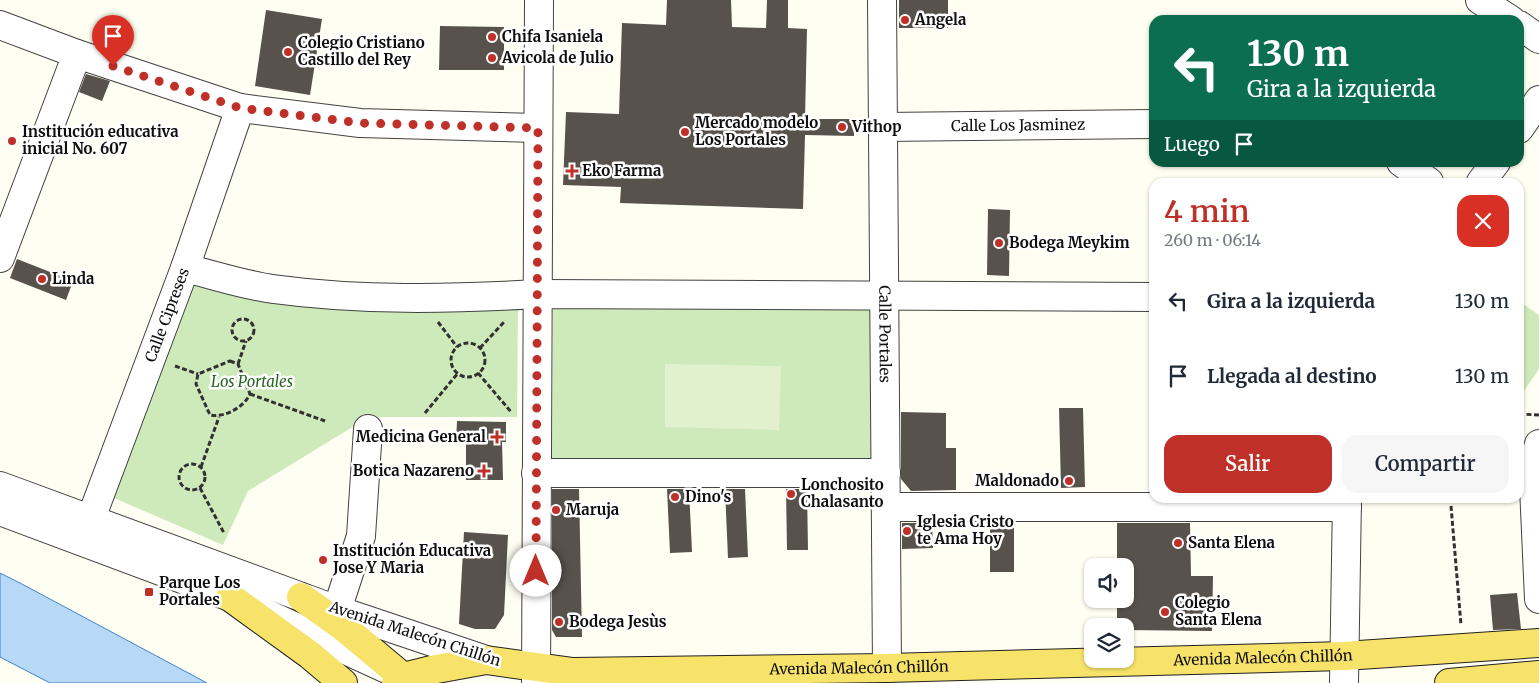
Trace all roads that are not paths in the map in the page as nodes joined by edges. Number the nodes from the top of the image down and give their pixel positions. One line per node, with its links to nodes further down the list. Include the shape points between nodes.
1 (539, 0): 14 (street)
2 (882, 0): 13 (street, Calle Portales)
3 (1480, 0): 4 (street)
4 (1503, 15)
5 (0, 25): 8 (street)
6 (1524, 28): 7 (street)
7 (1539, 39)
8 (77, 54): 10 (street); 19 (street)
9 (1539, 100): 11 (street)
10 (240, 108): 14 (street, via 360,123); 20 (street, Calle Cipreses)
11 (1524, 122)
12 (1149, 124): 13 (street, Calle Los Jasminez)
13 (884, 127): 22 (street, Calle Portales)
14 (538, 128): 21 (street)
15 (1407, 167): 17 (street)
16 (1492, 167): 18 (street)
17 (1423, 178)
18 (1485, 178)
19 (0, 258)
20 (185, 268): 21 (street, via 272,289 364,296 456,299); 34 (street, Calle Cipreses)
21 (539, 294): 22 (street); 26 (street)
22 (886, 297): 23 (street); 27 (street, Calle Portales)
23 (1149, 297)
24 (368, 428): 38 (street, via 361,536)
25 (1539, 444): 29 (street, via 1533,464)
26 (536, 473): 27 (street); 44 (street)
27 (886, 473): 32 (street, Calle Portales)
28 (0, 486): 34 (street, Avenida Malecón Chillón)
29 (1536, 499): 37 (street)
30 (1255, 503): 32 (street)
31 (1347, 503): 40 (street)
32 (886, 507): 42 (street, Calle Portales)
33 (0, 511): 35 (street)
34 (90, 521): 36 (street, Avenida Malecón Chillón)
35 (230, 597): 45 (street); 46 (main road)
36 (301, 597): 38 (street, Avenida Malecón Chillón); 45 (main road, via 342,626)
37 (1539, 599)
38 (337, 610): 41 (street, Avenida Malecón Chillón)
39 (1539, 642): 40 (main road, Avenida Malecón Chillón)
40 (1344, 656): 42 (main road, Avenida Malecón Chillón); 47 (street)
41 (486, 660): 44 (main road, Avenida Malecón Chillón); 45 (main road, via 458,664)
42 (887, 668): 44 (main road, Avenida Malecón Chillón, via 572,672)
43 (1539, 675): 48 (main road)
44 (536, 676)
45 (408, 681)
46 (343, 683)
47 (1344, 683)
48 (1449, 683)

